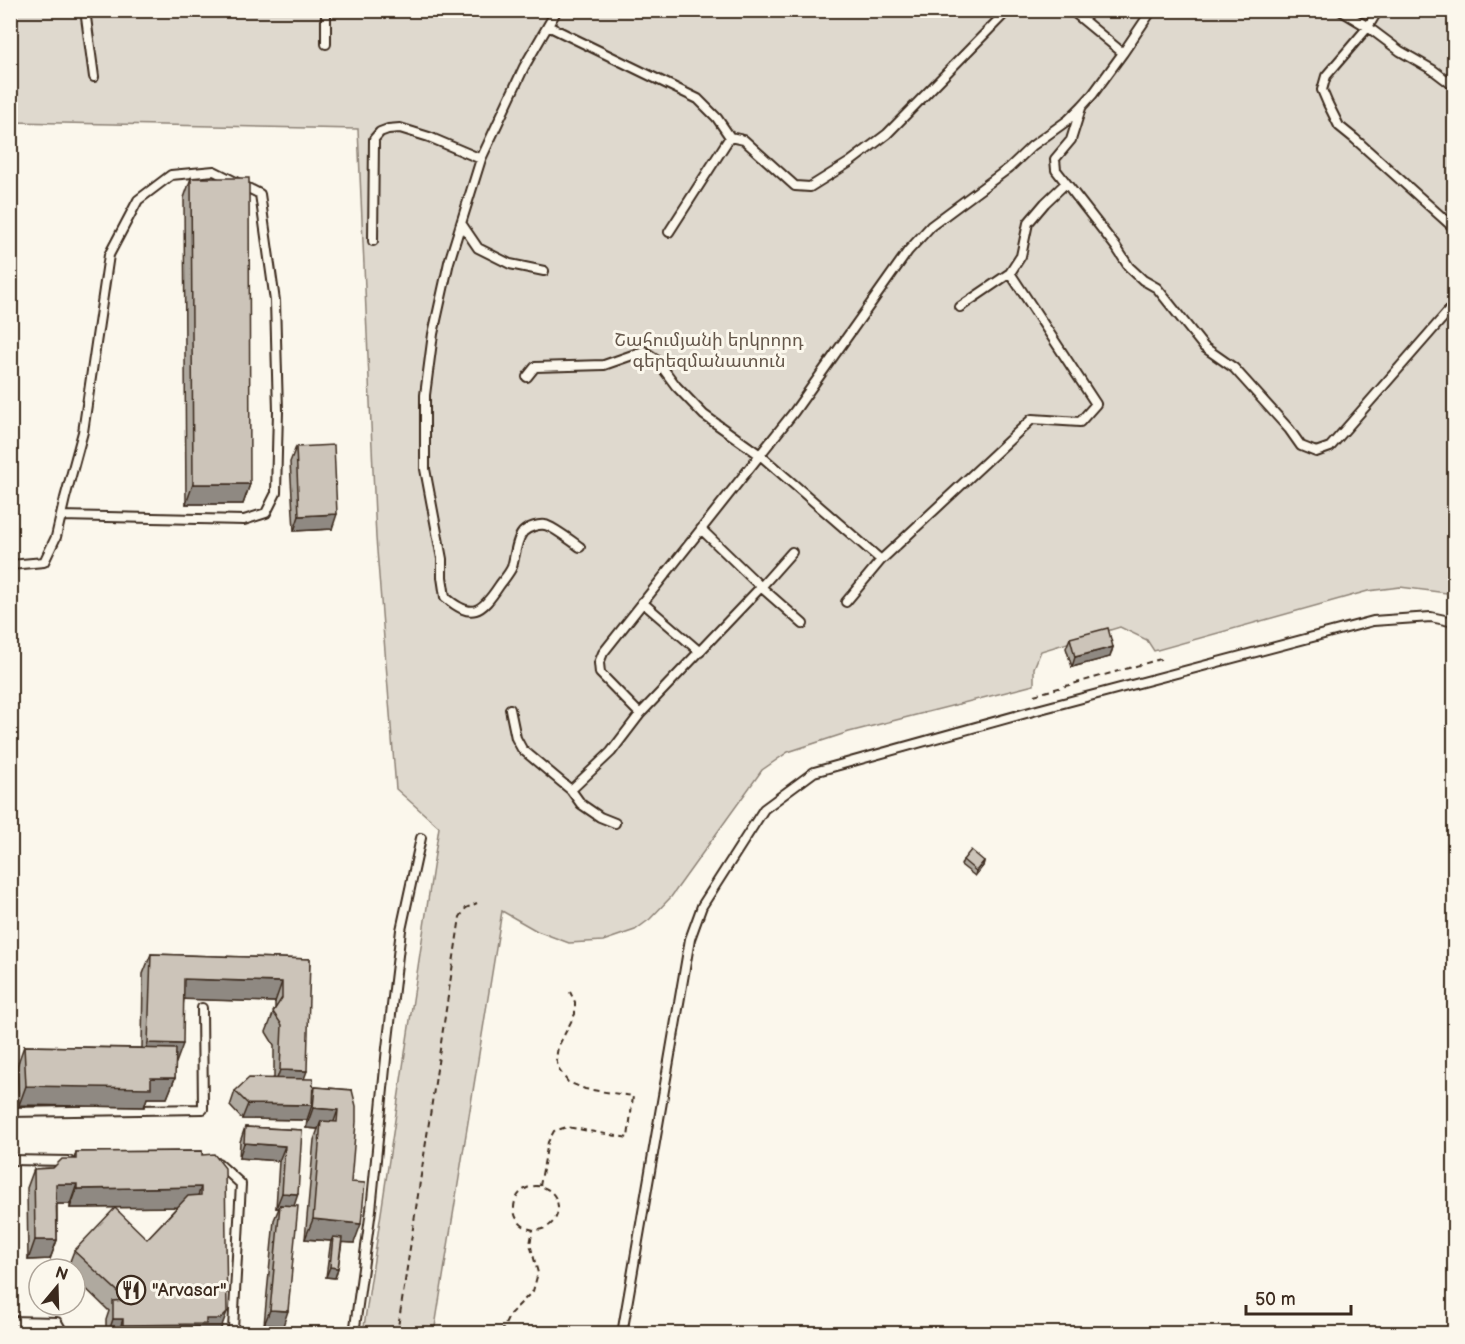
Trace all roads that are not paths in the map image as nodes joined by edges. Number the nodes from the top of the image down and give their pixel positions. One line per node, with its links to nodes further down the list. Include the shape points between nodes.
1 (86, 10): 13 (lane)
2 (326, 10): 11 (lane)
3 (557, 10): 9 (lane)
4 (1008, 10): 16 (lane, via 887,134 810,187 795,186 744,140)
5 (1071, 10): 12 (lane)
6 (1152, 10): 12 (lane)
7 (1340, 10): 10 (lane)
8 (1378, 10): 10 (lane)
9 (548, 26): 16 (lane, via 698,99); 17 (lane)
10 (1368, 27): 14 (lane); 20 (lane, via 1326,76 1322,90 1328,104 1339,126)
11 (326, 44)
12 (1123, 53): 15 (lane)
13 (94, 77)
14 (1455, 86)
15 (1082, 106): 18 (lane, via 1071,140 1055,159 1056,170); 28 (lane, via 1009,168 931,226 908,251)
16 (730, 137): 21 (lane)
17 (481, 159): 19 (lane); 22 (lane, via 400,128 380,132 374,139)
18 (1066, 183): 24 (lane, via 1029,223 1021,256); 25 (lane, via 1129,267 1157,288 1204,346 1234,368 1301,446 1316,452 1330,447)
19 (461, 223): 23 (lane, via 478,248 510,264); 31 (lane, via 433,334 425,395 426,469 445,597 466,611 487,604 511,568 524,532 535,526 547,525)
20 (1455, 228)
21 (669, 232)
22 (373, 241)
23 (544, 271)
24 (1010, 273): 26 (lane); 33 (lane, via 1096,404 1080,422 1032,419)
25 (1455, 305)
26 (960, 307)
27 (527, 377): 28 (lane, via 535,367 604,365 644,351 656,359 704,415)
28 (760, 455): 30 (lane); 33 (lane)
29 (61, 516): 29 (lane, via 83,432 109,255 138,200 171,175 214,171 260,194 275,301 278,411 276,494 266,513 244,520); 34 (lane, via 44,562)
30 (700, 529): 35 (lane); 36 (lane)
31 (580, 547)
32 (792, 552): 35 (lane)
33 (881, 560): 37 (lane)
34 (10, 565)
35 (760, 587): 39 (lane); 40 (lane)
36 (642, 602): 40 (lane); 42 (lane, via 599,663 600,673)
37 (846, 602)
38 (1455, 622): 55 (lane, via 1431,617 1374,621 1037,710 814,772 764,810 702,906 690,939)
39 (803, 624)
40 (700, 652): 42 (lane)
41 (510, 709): 43 (lane, via 522,749)
42 (640, 714): 43 (lane, via 611,752)
43 (571, 790): 44 (lane, via 581,804)
44 (615, 823)
45 (421, 838): 54 (lane, via 400,930)
46 (202, 1008): 47 (lane, via 203,1109)
47 (10, 1113)
48 (10, 1160): 49 (lane)
49 (73, 1161)
50 (205, 1161): 53 (lane, via 217,1162 241,1184)
51 (10, 1321): 52 (lane, via 57,1322)
52 (64, 1334)
53 (230, 1334)
54 (354, 1334)
55 (622, 1334)

